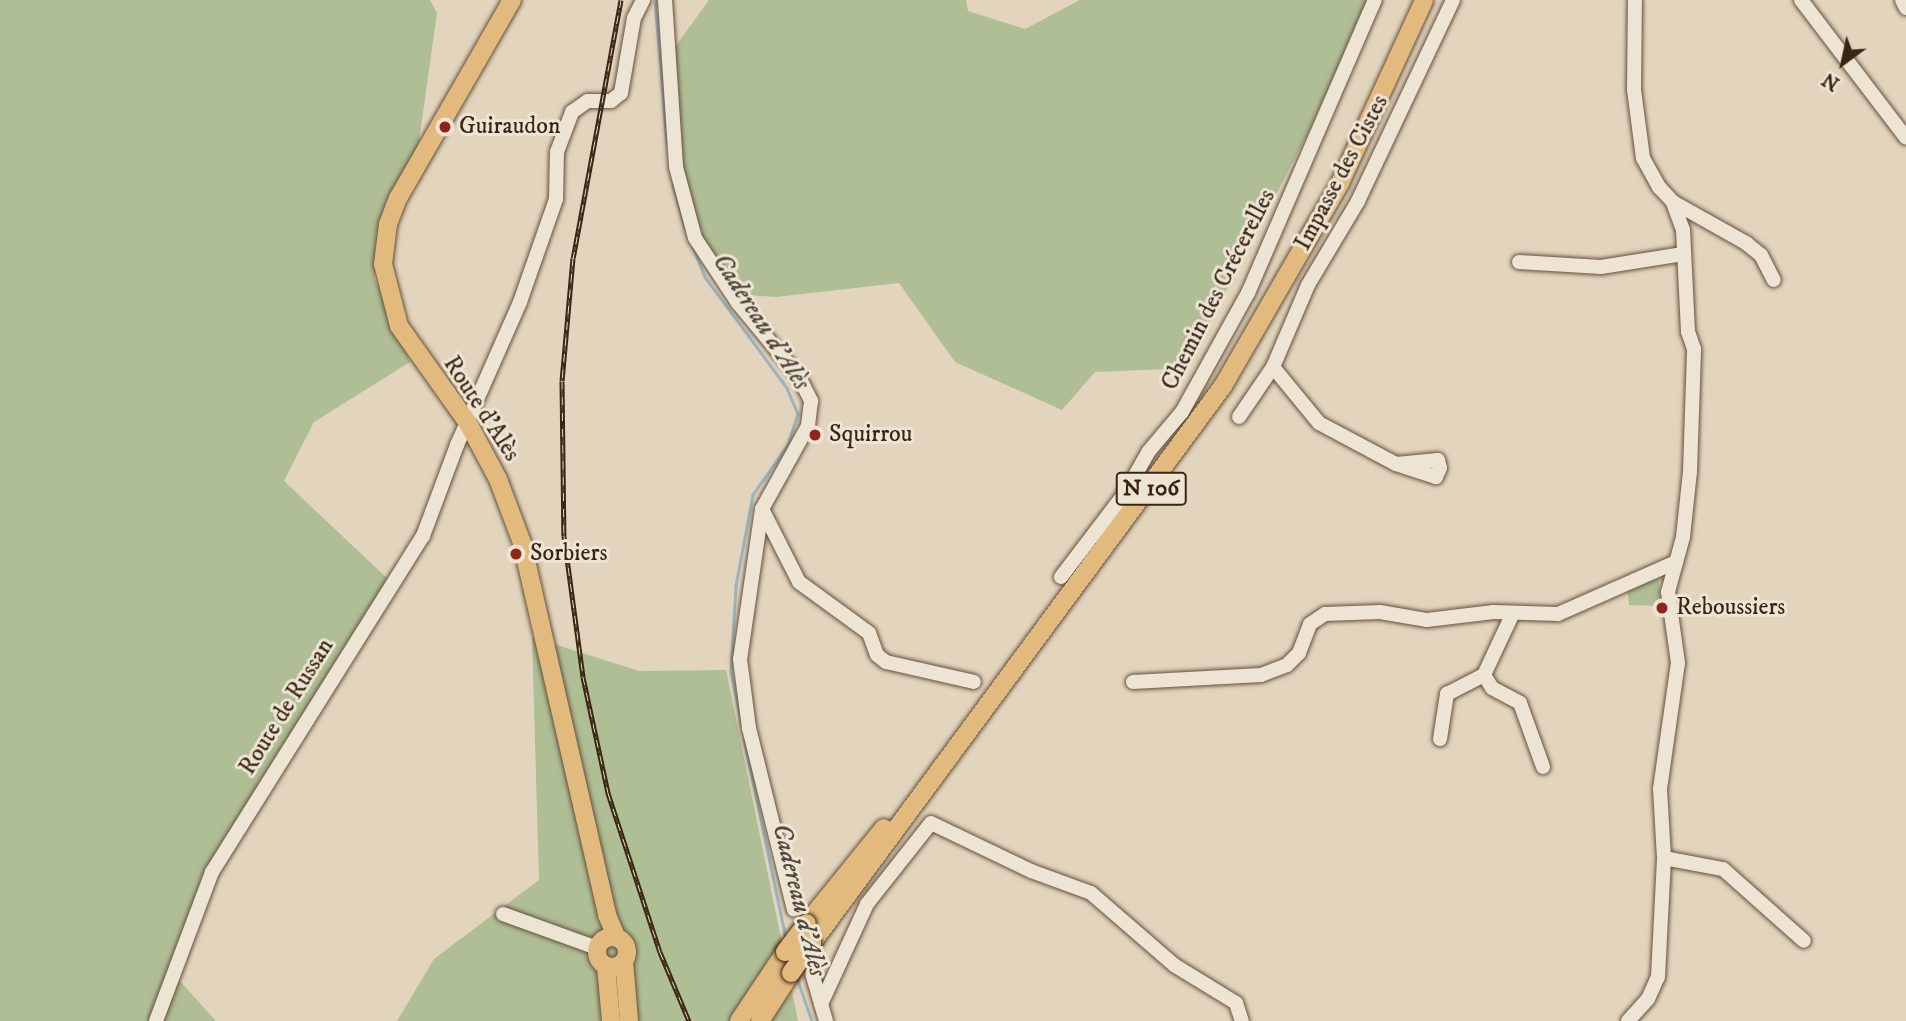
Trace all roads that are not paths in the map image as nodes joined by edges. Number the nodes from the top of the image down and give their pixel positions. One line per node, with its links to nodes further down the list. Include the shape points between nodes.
1 (512, 0): 20 (main road, Route d'Alès, via 398,198 384,251 387,288 399,326)
2 (643, 0): 20 (street, Route de Russan, via 634,18 621,93 611,101 588,101 572,113 557,152 556,199 520,302)
3 (665, 0): 22 (street, via 676,167 695,238 738,303 799,377 811,401 805,435)
4 (1375, 0): 24 (street, Chemin des Crécerelles, via 1248,293 1182,412 1149,451 1125,493)
5 (1411, 0): 13 (main road, N 106)
6 (1424, 0): 13 (main road, N 106, via 1391,78)
7 (1453, 0): 18 (street, Impasse des Cistes, via 1358,201 1308,285)
8 (1635, 0): 14 (street, via 1634,90 1643,158 1659,187)
9 (1801, 0): 12 (street)
10 (1902, 0): 11 (street)
11 (1906, 8)
12 (1906, 138)
13 (1327, 202): 30 (main road, N 106, via 1216,397)
14 (1674, 202): 15 (street); 17 (street, via 1746,243 1761,255)
15 (1683, 254): 16 (street, via 1601,267); 23 (street, via 1688,332 1694,349 1690,472)
16 (1519, 262)
17 (1774, 280)
18 (1273, 368): 19 (street, Impasse des Cistes); 21 (street, via 1319,423)
19 (1240, 417)
20 (468, 423): 36 (main road, Route d'Alès, via 498,479 522,543 607,915); 40 (street, Route de Russan, via 423,536 212,872)
21 (1396, 464)
22 (762, 509): 27 (street, via 799,582 869,634 877,655 886,662); 34 (street, via 740,659 749,728)
23 (1676, 562): 25 (street, via 1558,614); 32 (street, via 1668,593 1678,663 1660,789)
24 (1061, 577)
25 (1513, 613): 26 (street); 28 (street, via 1427,620 1380,612 1325,614 1310,624 1299,653 1287,665 1261,676)
26 (1484, 675): 29 (street, via 1447,694); 31 (street, via 1492,688 1520,704)
27 (975, 682)
28 (1133, 682)
29 (1440, 739)
30 (947, 757): 34 (main road, N 106); 44 (main road, N 106, bridge)
31 (1543, 767)
32 (1664, 858): 35 (street, via 1723,869); 47 (street, via 1658,977 1648,999)
33 (503, 914): 36 (street)
34 (800, 916): 43 (main road, N 106, bridge, via 785,952)
35 (1804, 941)
36 (606, 942): 37 (main road, via 599,961); 37 (main road, via 626,948)
37 (615, 964): 41 (main road); 42 (main road)
38 (812, 974): 39 (street)
39 (821, 1004): 45 (street); 46 (street, via 867,904 931,823 1031,871 1091,893 1174,965 1236,1003)
40 (156, 1021)
41 (611, 1021)
42 (629, 1021)
43 (739, 1021)
44 (760, 1021)
45 (826, 1021)
46 (1242, 1021)
47 (1628, 1021)

